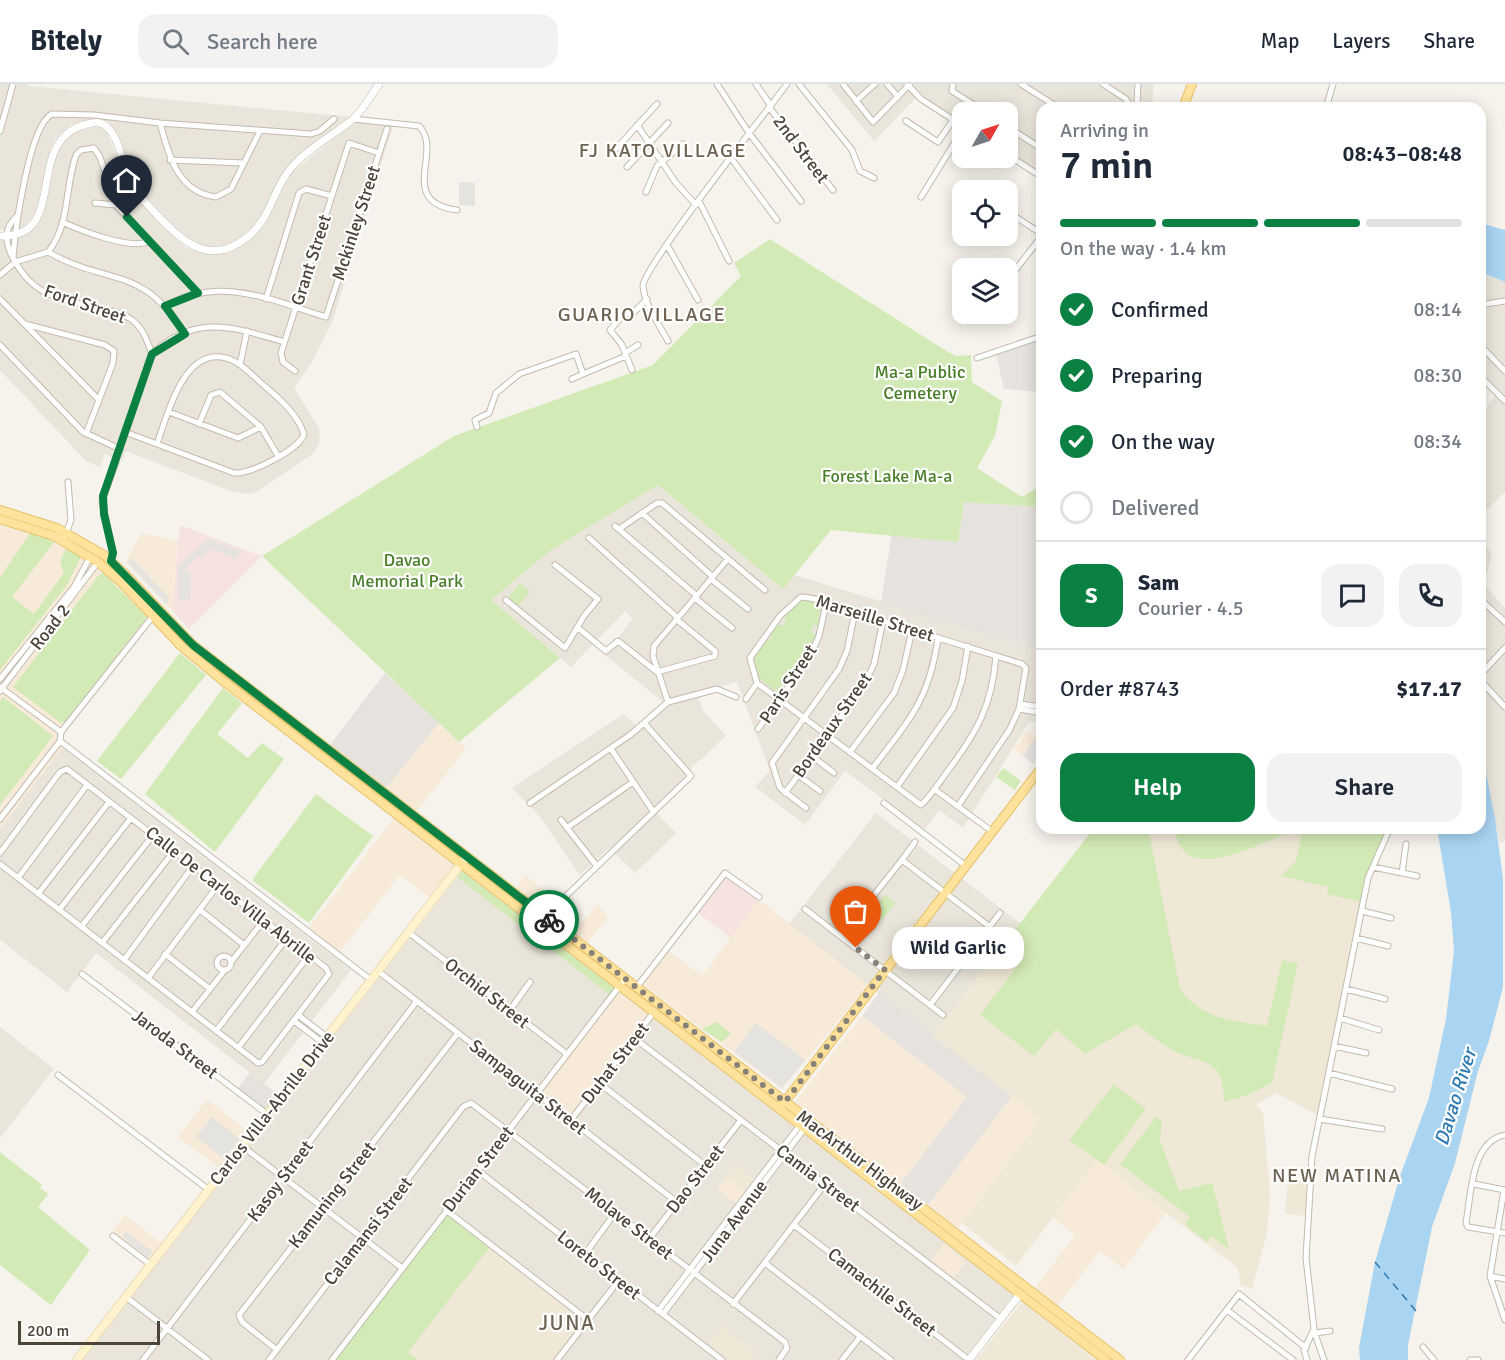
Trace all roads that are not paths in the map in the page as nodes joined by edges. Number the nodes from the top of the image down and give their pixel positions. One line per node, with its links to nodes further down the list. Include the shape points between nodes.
1 (13, 84): 35 (street)
2 (379, 84): 28 (street)
3 (717, 84): 37 (street)
4 (756, 84): 26 (street, 2nd Street)
5 (787, 84): 26 (street)
6 (799, 84): 52 (street, via 852,150 860,171)
7 (843, 84): 18 (street)
8 (875, 84): 18 (street)
9 (887, 84): 17 (street)
10 (1021, 84): 20 (street)
11 (1138, 84): 22 (street)
12 (1192, 84): 23 (main road)
13 (1333, 84): 24 (street)
14 (908, 85): 17 (street); 29 (street)
15 (1105, 85): 21 (street)
16 (952, 87): 19 (street)
17 (898, 97): 18 (street, via 873,122)
18 (856, 101)
19 (972, 102)
20 (1050, 102)
21 (1128, 102)
22 (1137, 102)
23 (1185, 102)
24 (1328, 102)
25 (657, 104): 33 (street)
26 (770, 106): 37 (street); 53 (street, 2nd Street)
27 (334, 119): 36 (street, via 315,133)
28 (353, 119): 61 (street, via 419,126 425,138 426,192 436,203); 68 (street, via 289,169 261,224 251,234 227,249 209,251 182,240 138,194 109,128 101,123 83,125 58,141 39,215 28,229)
29 (952, 120): 30 (street, via 938,142)
30 (906, 121)
31 (160, 123): 36 (street); 46 (street); 62 (street, via 94,115 49,116 41,125)
32 (668, 123): 39 (street)
33 (637, 125): 39 (street); 43 (street)
34 (387, 129): 44 (street, Mckinley Street)
35 (0, 131)
36 (260, 131): 49 (street)
37 (749, 133): 45 (street); 57 (street)
38 (1018, 133): 41 (street)
39 (649, 143): 48 (street); 50 (street)
40 (683, 144): 48 (street)
41 (1036, 145)
42 (952, 146): 56 (street)
43 (614, 151)
44 (379, 153): 55 (street, Grant Street, via 349,143); 85 (street, Mckinley Street, via 326,317)
45 (731, 158): 59 (street); 64 (street)
46 (170, 160): 49 (street); 49 (street, via 182,179 202,193 216,197 231,189)
47 (1018, 161): 51 (street)
48 (662, 162): 54 (street); 59 (street)
49 (244, 163)
50 (627, 167)
51 (1036, 173)
52 (874, 178)
53 (833, 190)
54 (646, 192)
55 (332, 196): 79 (street, via 306,189 299,193); 85 (street, Grant Street)
56 (921, 197)
57 (801, 201)
58 (96, 203): 60 (street)
59 (697, 203): 71 (street); 74 (street)
60 (116, 205): 65 (street, via 98,152 92,148 81,150 74,159); 69 (street)
61 (457, 210)
62 (16, 217): 67 (street); 68 (street)
63 (1018, 219): 66 (street)
64 (777, 220)
65 (62, 222): 69 (street, via 127,242 142,245); 72 (street)
66 (1036, 231)
67 (3, 236): 68 (street); 73 (street, Ford Street)
68 (15, 236): 73 (street)
69 (148, 241): 77 (street)
70 (1036, 243): 75 (street)
71 (667, 245): 80 (street, via 644,279); 81 (street)
72 (48, 252): 73 (street); 84 (street, via 81,268 131,281)
73 (14, 260): 76 (street); 95 (street, Ford Street, via 28,281 44,294 133,321 145,334)
74 (729, 261)
75 (1018, 266)
76 (0, 275)
77 (198, 293): 79 (street, via 226,290); 84 (street)
78 (0, 299): 86 (street)
79 (267, 299): 85 (street)
80 (647, 299): 90 (street); 96 (street, via 633,313 624,314 610,330)
81 (698, 300)
82 (1505, 301): 83 (street)
83 (1486, 304)
84 (165, 306): 88 (street)
85 (296, 308): 91 (street, Grant Street)
86 (24, 324): 105 (street); 105 (street, via 112,349 114,358)
87 (247, 331): 88 (street, via 219,325); 91 (street); 98 (street)
88 (185, 334): 95 (street)
89 (1036, 338): 97 (street)
90 (668, 341)
91 (284, 342): 100 (street, via 282,359)
92 (0, 345): 112 (street)
93 (638, 345): 96 (street)
94 (1486, 350): 101 (street)
95 (152, 354): 111 (street)
96 (625, 355): 99 (street); 102 (street)
97 (977, 358)
98 (240, 365): 107 (street, via 220,357 207,359 180,382); 115 (street, via 287,405 303,431 302,439)
99 (632, 370)
100 (295, 371)
101 (1505, 371)
102 (583, 374): 103 (street); 110 (street, via 576,354 522,371 496,393 489,413 476,420)
103 (572, 379)
104 (1486, 382): 106 (street)
105 (99, 400): 112 (street)
106 (1505, 401)
107 (169, 412): 108 (street); 113 (street)
108 (199, 423): 109 (street, via 238,438); 109 (street, via 209,398 217,392)
109 (261, 427): 115 (street)
110 (477, 427)
111 (125, 432): 113 (street); 114 (street)
112 (86, 434): 114 (street)
113 (157, 444): 115 (street, via 240,474 252,472)
114 (120, 447): 122 (street, via 102,501)
115 (278, 456)
116 (68, 482): 120 (street, via 71,514)
117 (0, 510): 120 (main road, MacArthur Highway)
118 (642, 513): 124 (street, via 660,503); 127 (street); 129 (street, via 617,527)
119 (0, 519): 120 (main road, MacArthur Highway)
120 (65, 536): 123 (main road, MacArthur Highway); 123 (main road, MacArthur Highway)
121 (589, 538): 136 (street)
122 (108, 541): 123 (street); 125 (street, via 113,553)
123 (97, 558): 125 (main road, MacArthur Highway); 135 (main road, MacArthur Highway); 140 (street, Road 2)
124 (727, 560): 127 (street); 128 (street)
125 (111, 561): 161 (main road, MacArthur Highway, via 193,645)
126 (555, 565): 139 (street, via 598,599)
127 (712, 578): 129 (street); 133 (street)
128 (765, 590)
129 (696, 597): 136 (street); 141 (street)
130 (506, 600): 139 (street, via 563,649)
131 (826, 604): 134 (street, Marseille Street); 150 (street, Marseille Street, via 801,597 780,616 750,658); 155 (street, Paris Street, via 813,652)
132 (1486, 605): 138 (street)
133 (748, 609)
134 (855, 612): 137 (street, Marseille Street); 162 (street, via 839,669)
135 (153, 616): 161 (main road, MacArthur Highway, via 186,651); 165 (street)
136 (677, 619): 148 (street, via 654,646); 148 (street, via 716,654)
137 (883, 621): 142 (street, Marseille Street); 166 (street, Bordeaux Street, via 870,673)
138 (1505, 622)
139 (577, 627): 148 (street, via 606,651 618,641)
140 (46, 628): 149 (street, Road 2); 152 (street, Road 2)
141 (732, 628)
142 (912, 630): 143 (street, Marseille Street); 169 (street, via 894,693)
143 (938, 638): 144 (street, Marseille Street); 171 (street, via 934,668 924,695)
144 (968, 646): 146 (street, Marseille Street); 177 (street, via 953,708)
145 (1505, 648): 147 (street)
146 (996, 656): 157 (street, Marseille Street, via 1025,666); 178 (street, via 995,678 984,717)
147 (1486, 671)
148 (658, 672): 156 (street)
149 (0, 679)
150 (757, 683): 154 (street); 155 (street)
151 (1486, 685): 159 (street)
152 (1, 689): 165 (street)
153 (736, 697): 156 (street, via 717,689)
154 (746, 699)
155 (780, 700): 162 (street); 164 (street, Paris Street)
156 (668, 702): 163 (street)
157 (1019, 706): 158 (street); 160 (street); 184 (street, Marseille Street, via 1004,740)
158 (1036, 707)
159 (1505, 707)
160 (1036, 711)
161 (272, 712): 198 (main road, MacArthur Highway)
162 (805, 718): 166 (street); 180 (street, via 771,765)
163 (644, 723): 168 (street); 186 (street, via 691,776)
164 (758, 729)
165 (61, 732): 167 (street)
166 (827, 735): 169 (street); 170 (street, Bordeaux Street)
167 (60, 741): 187 (street); 238 (street)
168 (611, 749): 175 (street); 182 (street)
169 (850, 752): 171 (street)
170 (812, 756): 172 (street); 173 (street, Bordeaux Street)
171 (872, 769): 177 (street)
172 (834, 772)
173 (798, 775): 179 (street); 180 (street, Bordeaux Street)
174 (1036, 775): 191 (main road)
175 (633, 782): 186 (street); 190 (street)
176 (87, 784): 181 (street, Calle De Carlos Villa Abrille); 197 (street, Calle De Carlos Villa Abrille, via 69,770 62,770); 207 (street)
177 (897, 787): 178 (street, via 921,804)
178 (934, 789): 184 (street)
179 (820, 791)
180 (785, 792): 185 (street)
181 (110, 802): 188 (street, Calle De Carlos Villa Abrille); 210 (street)
182 (530, 803)
183 (884, 803): 203 (street)
184 (958, 806): 191 (street)
185 (806, 808)
186 (653, 811): 201 (street)
187 (1, 817)
188 (131, 818): 193 (street, Calle De Carlos Villa Abrille); 214 (street)
189 (561, 820): 190 (street)
190 (568, 826): 201 (street)
191 (993, 832): 203 (main road)
192 (1387, 834): 204 (street)
193 (153, 835): 196 (street, Calle De Carlos Villa Abrille); 220 (street)
194 (915, 842): 199 (street)
195 (1406, 844): 205 (street)
196 (174, 851): 202 (street, Calle De Carlos Villa Abrille); 226 (street)
197 (0, 853)
198 (464, 860): 218 (main road, MacArthur Highway); 222 (main road, Carlos Villa-Abrille Drive)
199 (901, 860): 209 (street); 223 (street)
200 (0, 864): 207 (street, Calle De Carlos Villa Abrille)
201 (596, 865): 218 (street)
202 (193, 866): 208 (street, Calle De Carlos Villa Abrille); 231 (street)
203 (966, 866): 209 (main road)
204 (1373, 867): 205 (street); 215 (street)
205 (1402, 873): 206 (street)
206 (1417, 876)
207 (18, 878): 210 (street, Calle De Carlos Villa Abrille)
208 (218, 885): 212 (street); 219 (street, Calle De Carlos Villa Abrille)
209 (945, 893): 221 (street); 234 (main road)
210 (38, 894): 214 (street, Calle De Carlos Villa Abrille)
211 (759, 897): 241 (street, via 725,873)
212 (200, 909): 227 (street); 229 (street)
213 (805, 909): 223 (street)
214 (59, 910): 220 (street, Calle De Carlos Villa Abrille)
215 (1362, 911): 217 (street); 225 (street)
216 (1000, 913): 221 (street)
217 (1391, 918)
218 (542, 919): 240 (main road, MacArthur Highway)
219 (264, 920): 224 (street, Calle De Carlos Villa Abrille); 227 (street)
220 (81, 927): 226 (street, Calle De Carlos Villa Abrille)
221 (990, 927): 246 (street)
222 (408, 932): 235 (main road, Carlos Villa-Abrille Drive); 248 (street, Orchid Street)
223 (841, 936): 234 (street)
224 (288, 938): 230 (street, Calle De Carlos Villa Abrille); 256 (street)
225 (1356, 938): 228 (street); 242 (street)
226 (102, 943): 231 (street, Calle De Carlos Villa Abrille)
227 (244, 945): 232 (street)
228 (1388, 946)
229 (165, 954): 237 (street); 243 (street)
230 (309, 955): 251 (street, Calle De Carlos Villa Abrille, via 329,972); 262 (street)
231 (124, 960): 237 (street, Calle De Carlos Villa Abrille)
232 (231, 962): 233 (street); 233 (street, via 225,956 218,960 219,968)
233 (225, 970): 243 (street)
234 (885, 970): 246 (street); 271 (main road)
235 (378, 971): 238 (main road, Carlos Villa-Abrille Drive); 245 (street, Sampaguita Street)
236 (82, 974): 272 (street, Jaroda Street)
237 (148, 978): 249 (street, Calle De Carlos Villa Abrille)
238 (371, 980): 260 (main road, Carlos Villa-Abrille Drive)
239 (530, 982): 248 (street)
240 (622, 982): 241 (main road, MacArthur Highway); 247 (main road, MacArthur Highway); 264 (street, Durian Street)
241 (636, 988): 247 (main road, MacArthur Highway)
242 (1346, 988): 244 (street); 252 (street)
243 (210, 989): 249 (street)
244 (1385, 999)
245 (417, 1001): 258 (street, Sampaguita Street); 284 (street, Kasoy Street)
246 (930, 1005): 250 (street)
247 (657, 1009): 259 (street, Duhat Street); 271 (main road, MacArthur Highway)
248 (510, 1010): 264 (street, Orchid Street)
249 (192, 1012): 256 (street, Calle De Carlos Villa Abrille)
250 (943, 1014)
251 (298, 1015): 253 (street, Calle De Carlos Villa Abrille); 254 (street)
252 (1340, 1018): 255 (street); 261 (street)
253 (294, 1021): 257 (street); 262 (street, Calle De Carlos Villa Abrille, via 261,1063)
254 (314, 1027): 257 (street); 260 (street)
255 (1379, 1030)
256 (216, 1031): 262 (street, Calle De Carlos Villa Abrille)
257 (310, 1033): 260 (street)
258 (458, 1033): 269 (street, Sampaguita Street); 290 (street, Kamuning Street)
259 (634, 1038): 267 (street, Duhat Street); 275 (street, Camia Street)
260 (325, 1040): 272 (main road, Carlos Villa-Abrille Drive)
261 (1334, 1046): 263 (street); 265 (street)
262 (238, 1048)
263 (1366, 1053)
264 (567, 1054): 269 (street, Durian Street)
265 (1329, 1073): 268 (street); 273 (street)
266 (58, 1075): 287 (street)
267 (599, 1083): 274 (street, Duhat Street); 282 (street)
268 (1392, 1089)
269 (536, 1094): 274 (street, Sampaguita Street); 278 (street, Durian Street)
270 (468, 1104): 278 (street, Molave Street); 299 (street, Calamansi Street)
271 (782, 1105): 276 (main road, MacArthur Highway); 292 (main road, MacArthur Highway)
272 (267, 1114): 280 (main road, Carlos Villa-Abrille Drive)
273 (1320, 1119): 277 (street); 318 (street, via 1312,1156 1306,1258)
274 (571, 1120): 289 (street, Sampaguita Street)
275 (741, 1120): 281 (street, Camia Street); 282 (street, Dao Street)
276 (802, 1127): 281 (street, Juna Avenue); 292 (main road, MacArthur Highway)
277 (1382, 1129)
278 (508, 1130): 283 (street, Durian Street); 293 (street, Molave Street)
279 (1505, 1136): 286 (street, via 1493,1138 1483,1148)
280 (242, 1146): 284 (street); 287 (main road, Carlos Villa-Abrille Drive)
281 (783, 1152): 285 (street, Camia Street); 305 (street, Juna Avenue)
282 (706, 1166): 289 (street, Dao Street)
283 (477, 1170): 291 (street, Durian Street); 301 (street, Loreto Street)
284 (283, 1177): 290 (street); 317 (street, Kasoy Street)
285 (825, 1184): 294 (street); 314 (street, Camia Street)
286 (1474, 1184): 288 (street); 295 (street, via 1467,1225)
287 (209, 1190): 303 (main road, Carlos Villa-Abrille Drive)
288 (1505, 1190): 295 (street)
289 (678, 1203): 300 (street, Dao Street)
290 (323, 1208): 299 (street); 323 (street, Kamuning Street, via 239,1315 242,1322)
291 (447, 1210): 304 (street, Durian Street); 315 (street)
292 (919, 1210): 296 (main road, MacArthur Highway)
293 (615, 1213): 300 (street, Molave Street); 301 (street)
294 (794, 1225): 302 (street); 335 (street, Camachile Street)
295 (1497, 1232): 297 (street); 306 (street)
296 (948, 1233): 309 (main road, MacArthur Highway); 337 (main road, MacArthur Highway)
297 (1505, 1233)
298 (113, 1236): 303 (street)
299 (363, 1238): 304 (street); 323 (street, Calamansi Street)
300 (650, 1239): 305 (street, Molave Street)
301 (585, 1254): 308 (street, Loreto Street)
302 (765, 1263): 311 (street); 320 (street)
303 (151, 1265): 310 (main road, Carlos Villa-Abrille Drive)
304 (402, 1268): 329 (street, Durian Street)
305 (692, 1272): 311 (street, Molave Street); 313 (street, Juna Avenue)
306 (1490, 1276): 307 (street); 316 (street)
307 (1505, 1279)
308 (619, 1280): 313 (street, Loreto Street); 315 (street)
309 (1020, 1294): 314 (street); 336 (main road, MacArthur Highway)
310 (126, 1297): 317 (street); 325 (main road, Carlos Villa-Abrille Drive)
311 (733, 1304): 332 (street, Molave Street, via 787,1346)
312 (1227, 1310): 322 (street, via 1239,1294); 338 (street); 339 (street)
313 (661, 1313): 324 (street, Loreto Street)
314 (1001, 1319): 335 (street)
315 (588, 1320): 330 (street)
316 (1505, 1320)
317 (167, 1329): 326 (street, Kasoy Street); 327 (street)
318 (1314, 1331): 319 (street); 322 (street); 341 (street)
319 (1330, 1331)
320 (860, 1337): 333 (street); 334 (street)
321 (1423, 1347): 342 (street)
322 (1306, 1348): 340 (street)
323 (277, 1350): 328 (street, Calamansi Street)
324 (714, 1358): 331 (street, Loreto Street)
325 (77, 1360)
326 (143, 1360)
327 (208, 1360)
328 (269, 1360)
329 (332, 1360)
330 (557, 1360)
331 (722, 1360)
332 (778, 1360)
333 (842, 1360)
334 (891, 1360)
335 (969, 1360)
336 (1106, 1360)
337 (1120, 1360)
338 (1188, 1360)
339 (1293, 1360)
340 (1307, 1360)
341 (1324, 1360)
342 (1434, 1360)
343 (1470, 1360): 344 (street)
344 (1478, 1360)

